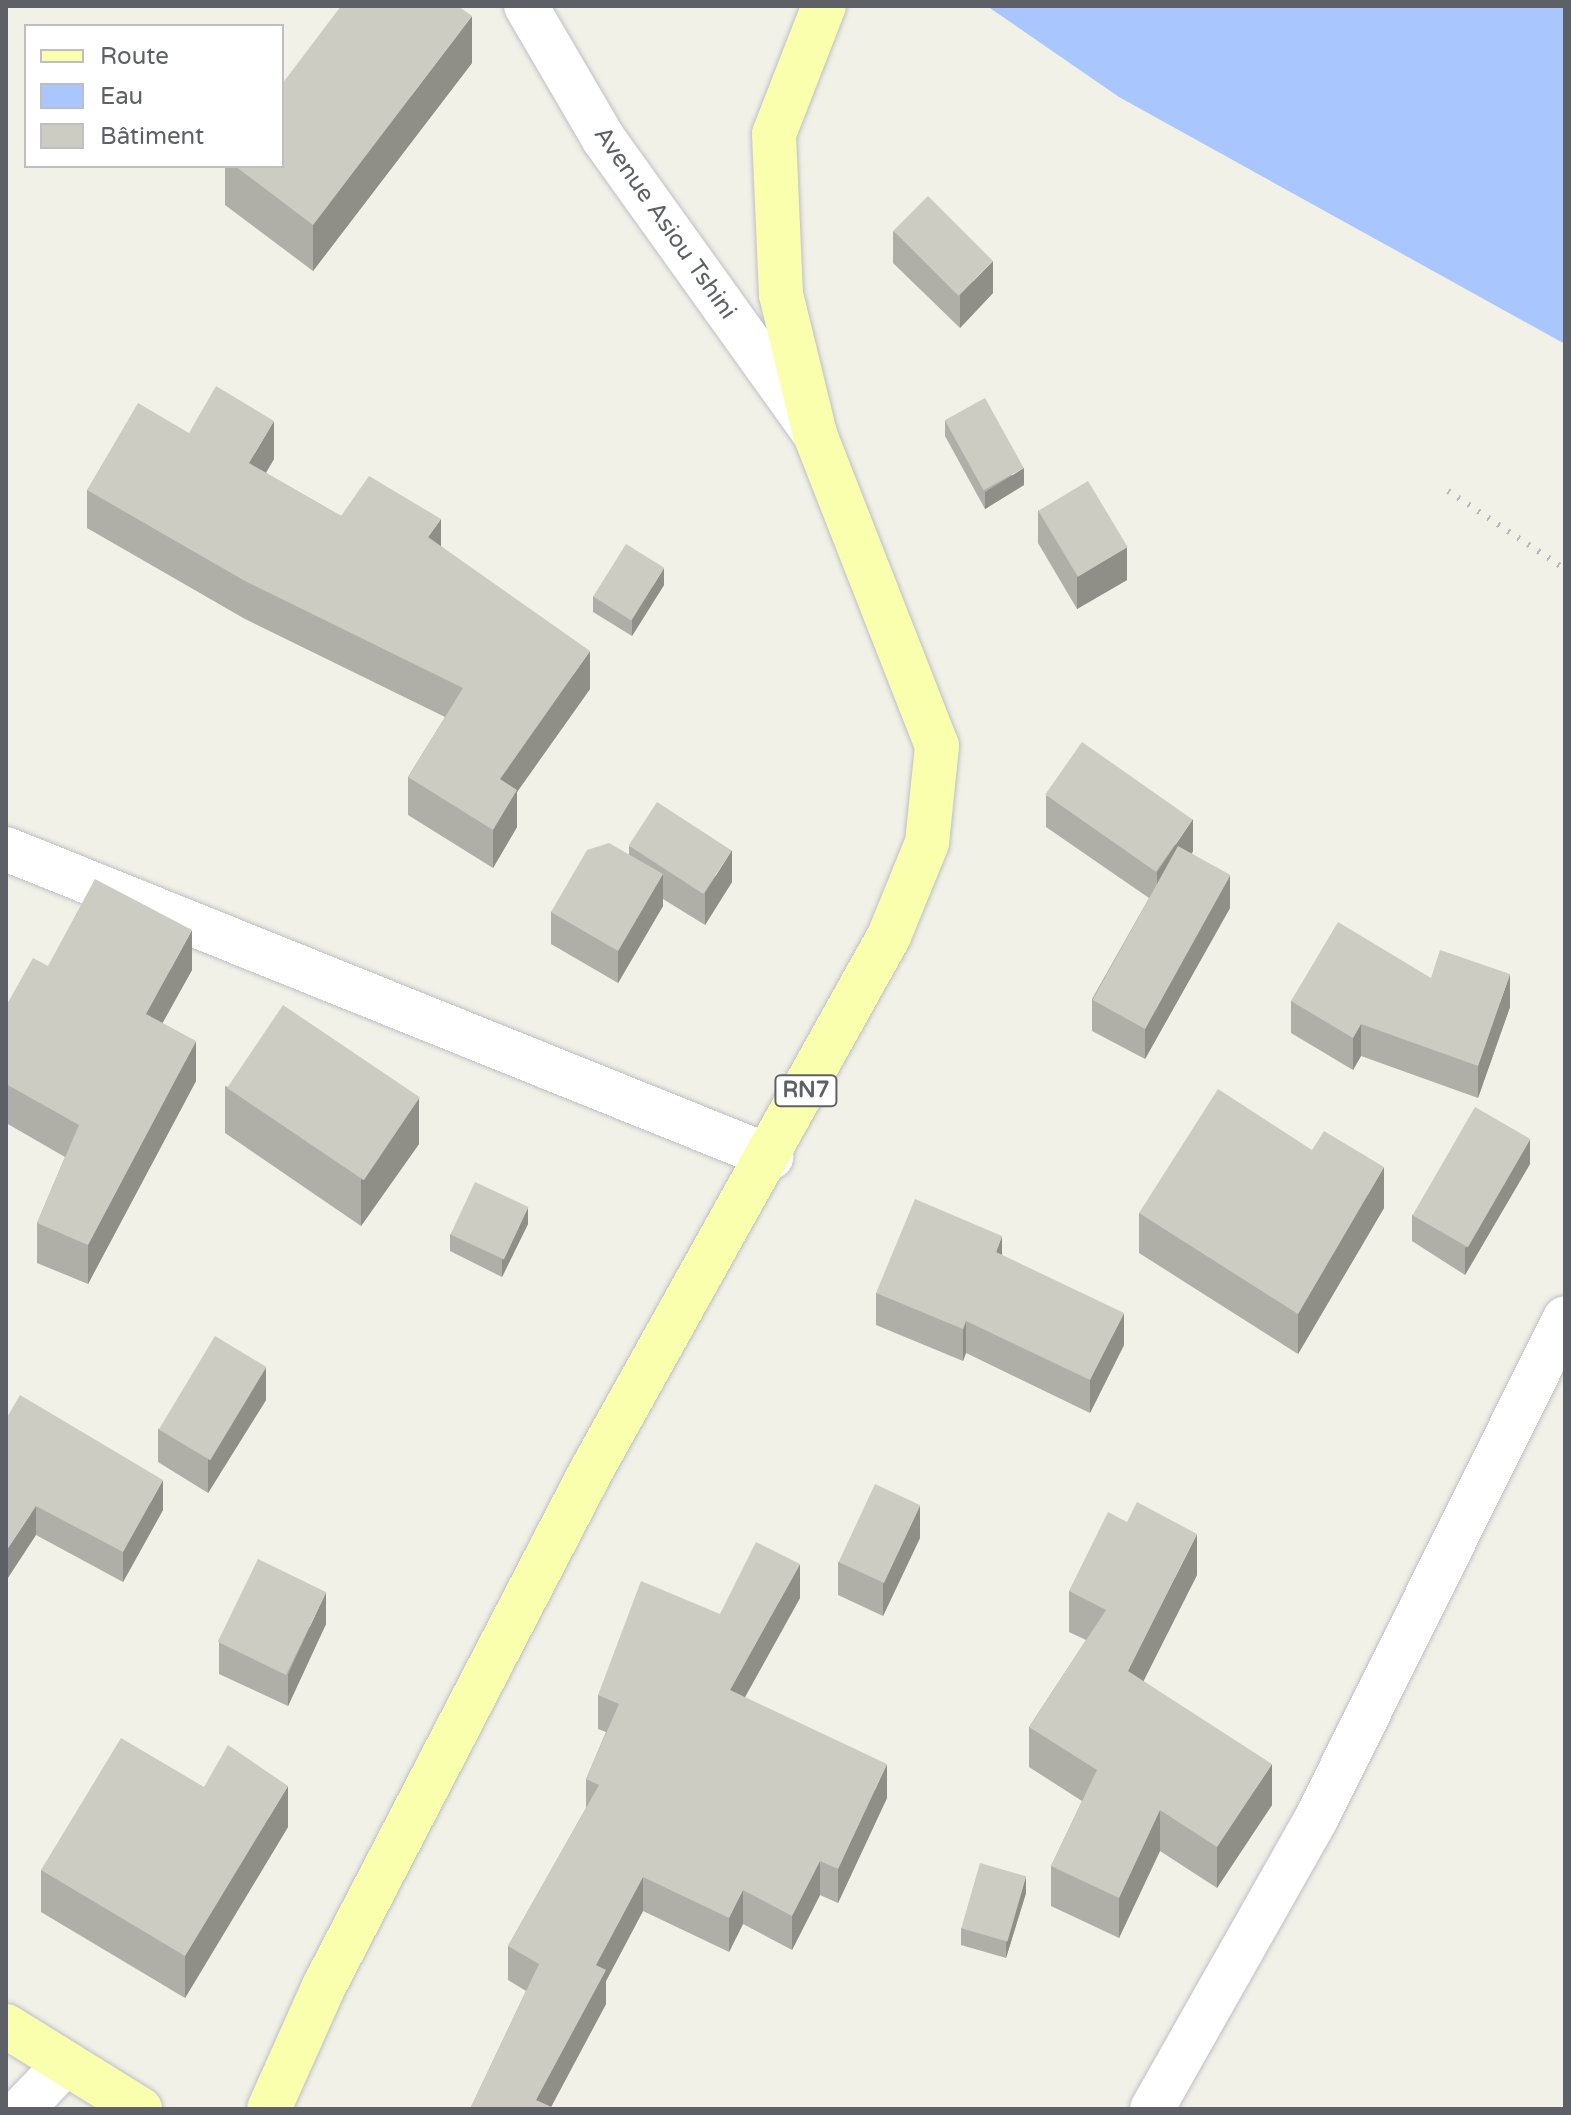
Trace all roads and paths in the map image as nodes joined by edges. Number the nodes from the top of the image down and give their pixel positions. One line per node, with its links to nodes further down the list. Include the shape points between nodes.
1 (526, 6): 3 (street, Avenue Asiou Tshini, via 603,138)
2 (824, 6): 3 (main road, RN7, via 774,134 781,295)
3 (815, 434): 5 (main road, RN7, via 937,746 927,843 889,936)
4 (6, 849): 5 (street)
5 (771, 1157): 11 (main road, RN7, via 591,1471 323,1988)
6 (1565, 1318): 12 (street, via 1316,1819)
7 (6, 2026): 8 (main road)
8 (64, 2065): 9 (street); 10 (main road)
9 (22, 2109)
10 (140, 2109)
11 (269, 2109)
12 (1152, 2109)

